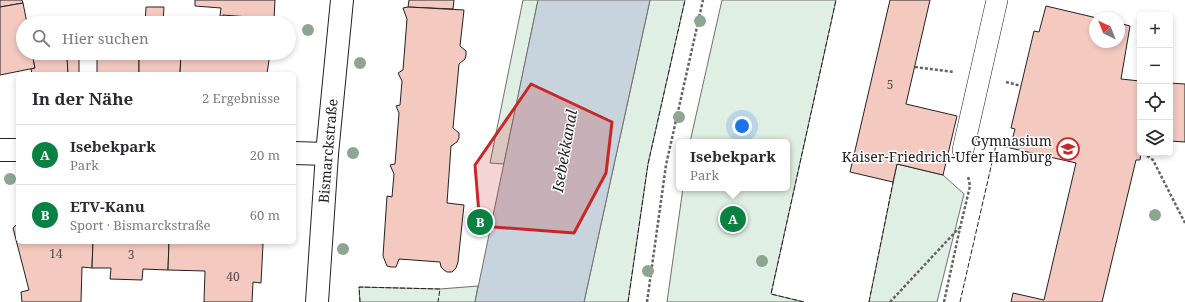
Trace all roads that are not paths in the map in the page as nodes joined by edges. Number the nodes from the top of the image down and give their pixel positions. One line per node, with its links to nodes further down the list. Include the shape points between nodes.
1 (342, 0): 7 (street, Bismarckstraße)
2 (997, 0): 5 (street)
3 (0, 150): 4 (street)
4 (16, 150)
5 (963, 150)
6 (296, 153): 7 (street)
7 (327, 154): 8 (street, Bismarckstraße)
8 (317, 302)

